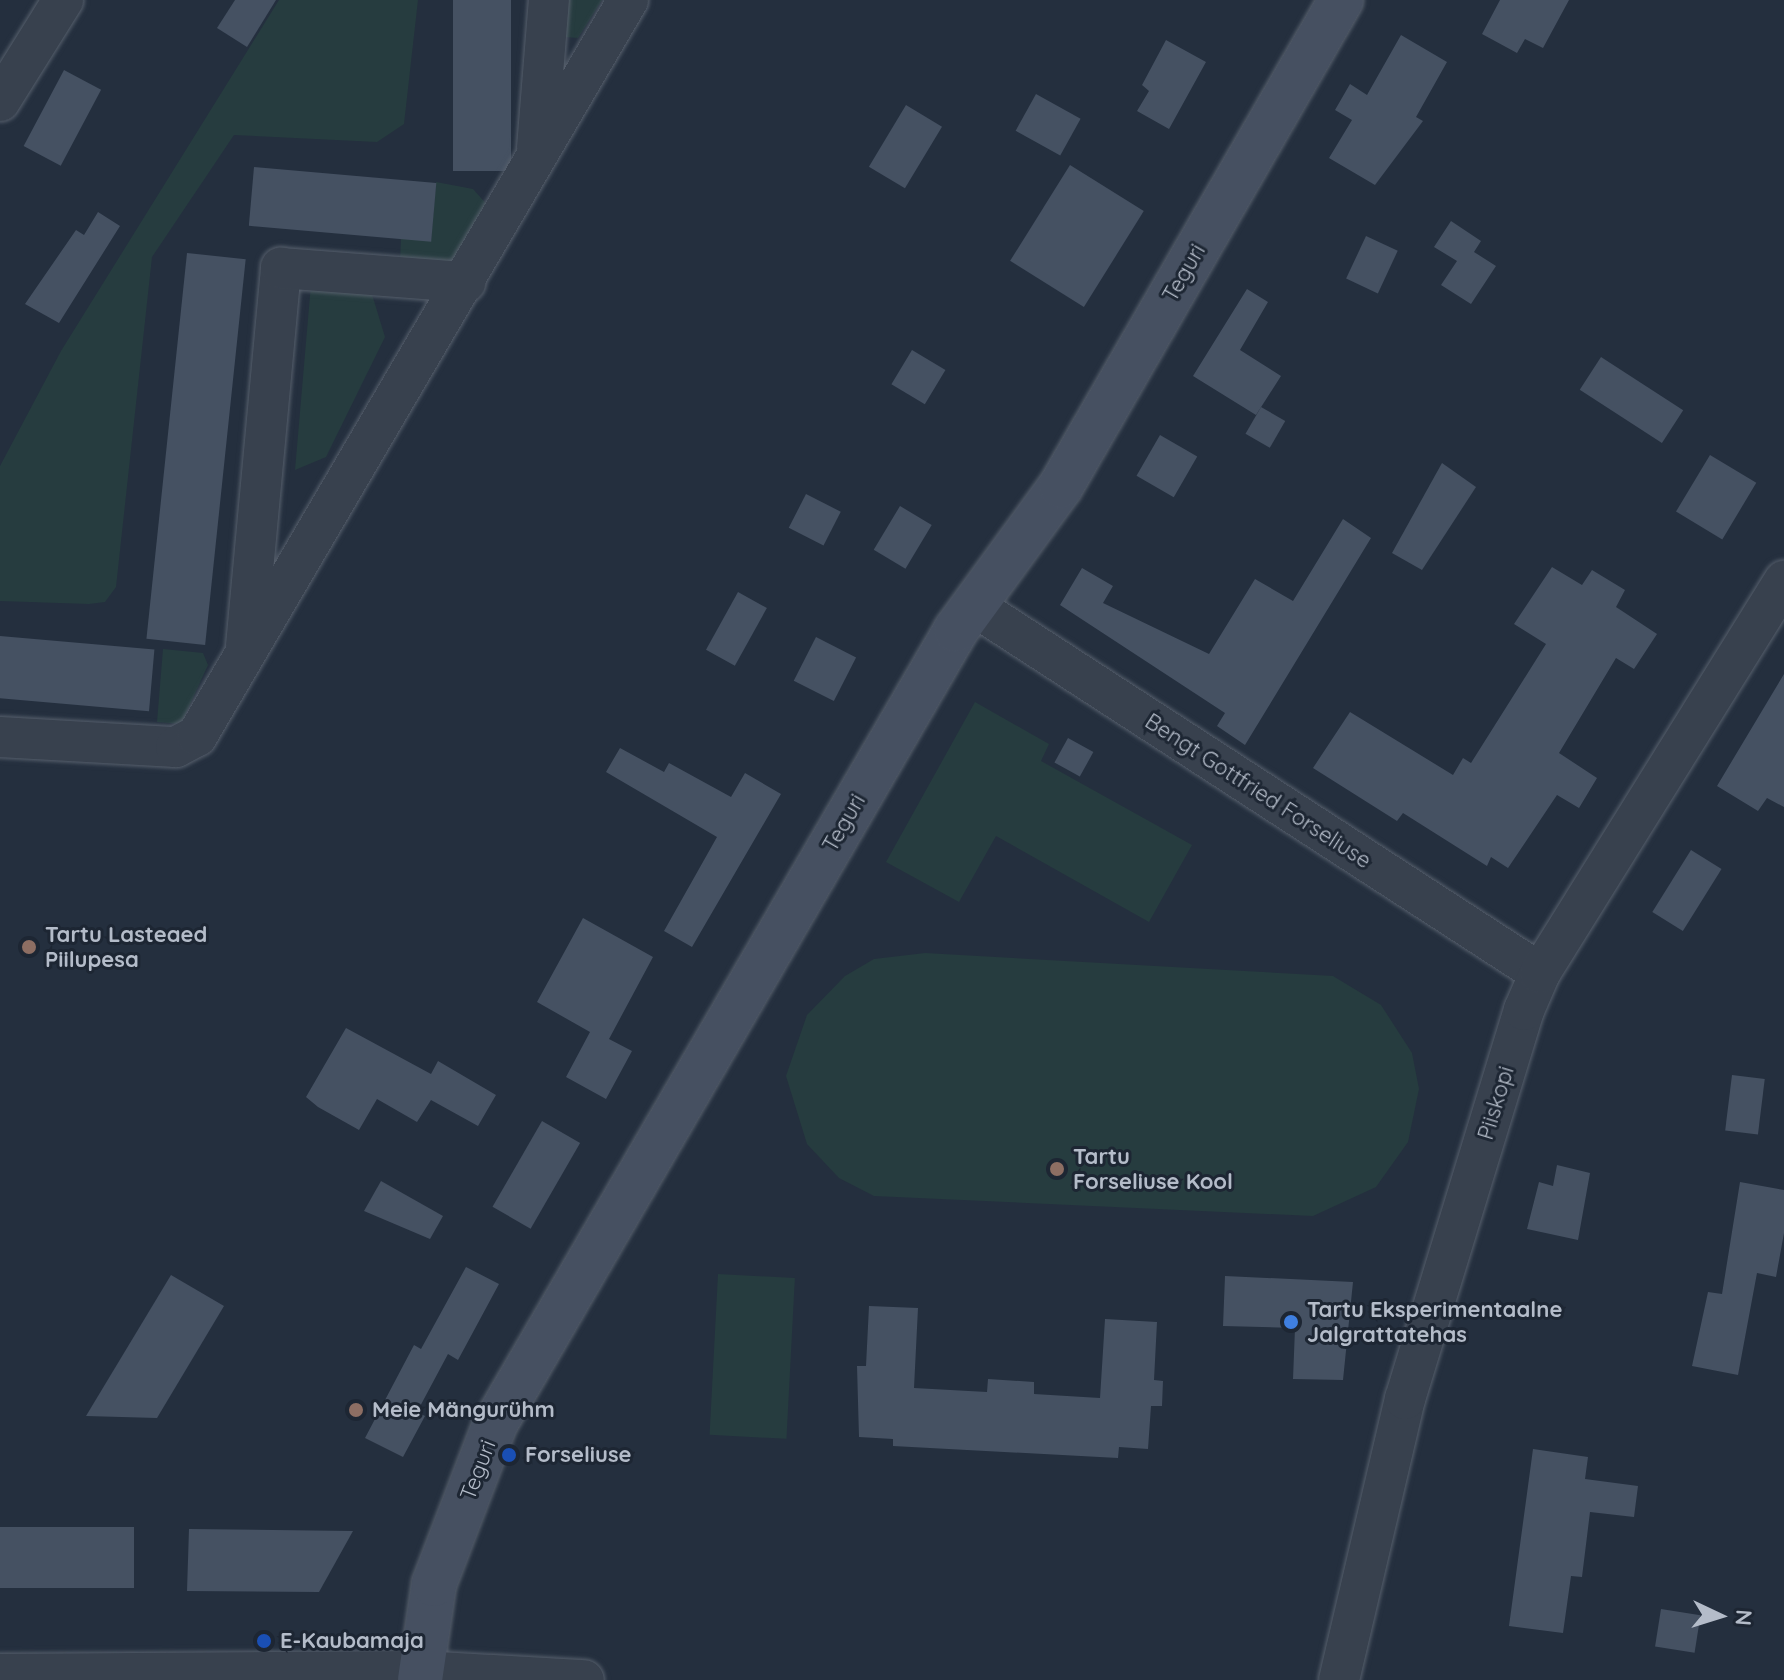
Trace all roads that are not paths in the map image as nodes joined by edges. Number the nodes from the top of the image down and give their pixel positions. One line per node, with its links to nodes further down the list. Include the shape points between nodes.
1 (63, 0): 5 (street)
2 (549, 0): 6 (street)
3 (628, 0): 6 (street)
4 (1341, 0): 9 (street, Teguri, via 1061,486)
5 (0, 101)
6 (536, 159): 7 (street)
7 (465, 282): 10 (street, via 399,384); 10 (street, via 281,268)
8 (1784, 581): 12 (street, Piiskopi)
9 (977, 608): 12 (street, Bengt Gottfried Forseliuse); 14 (street, Teguri, via 956,630 495,1424 434,1584)
10 (245, 656): 11 (street, via 197,736 176,747)
11 (0, 737)
12 (1540, 973): 16 (street, Piiskopi, via 1405,1399)
13 (0, 1674): 14 (street)
14 (420, 1676): 15 (street)
15 (584, 1680)
16 (1339, 1680)

